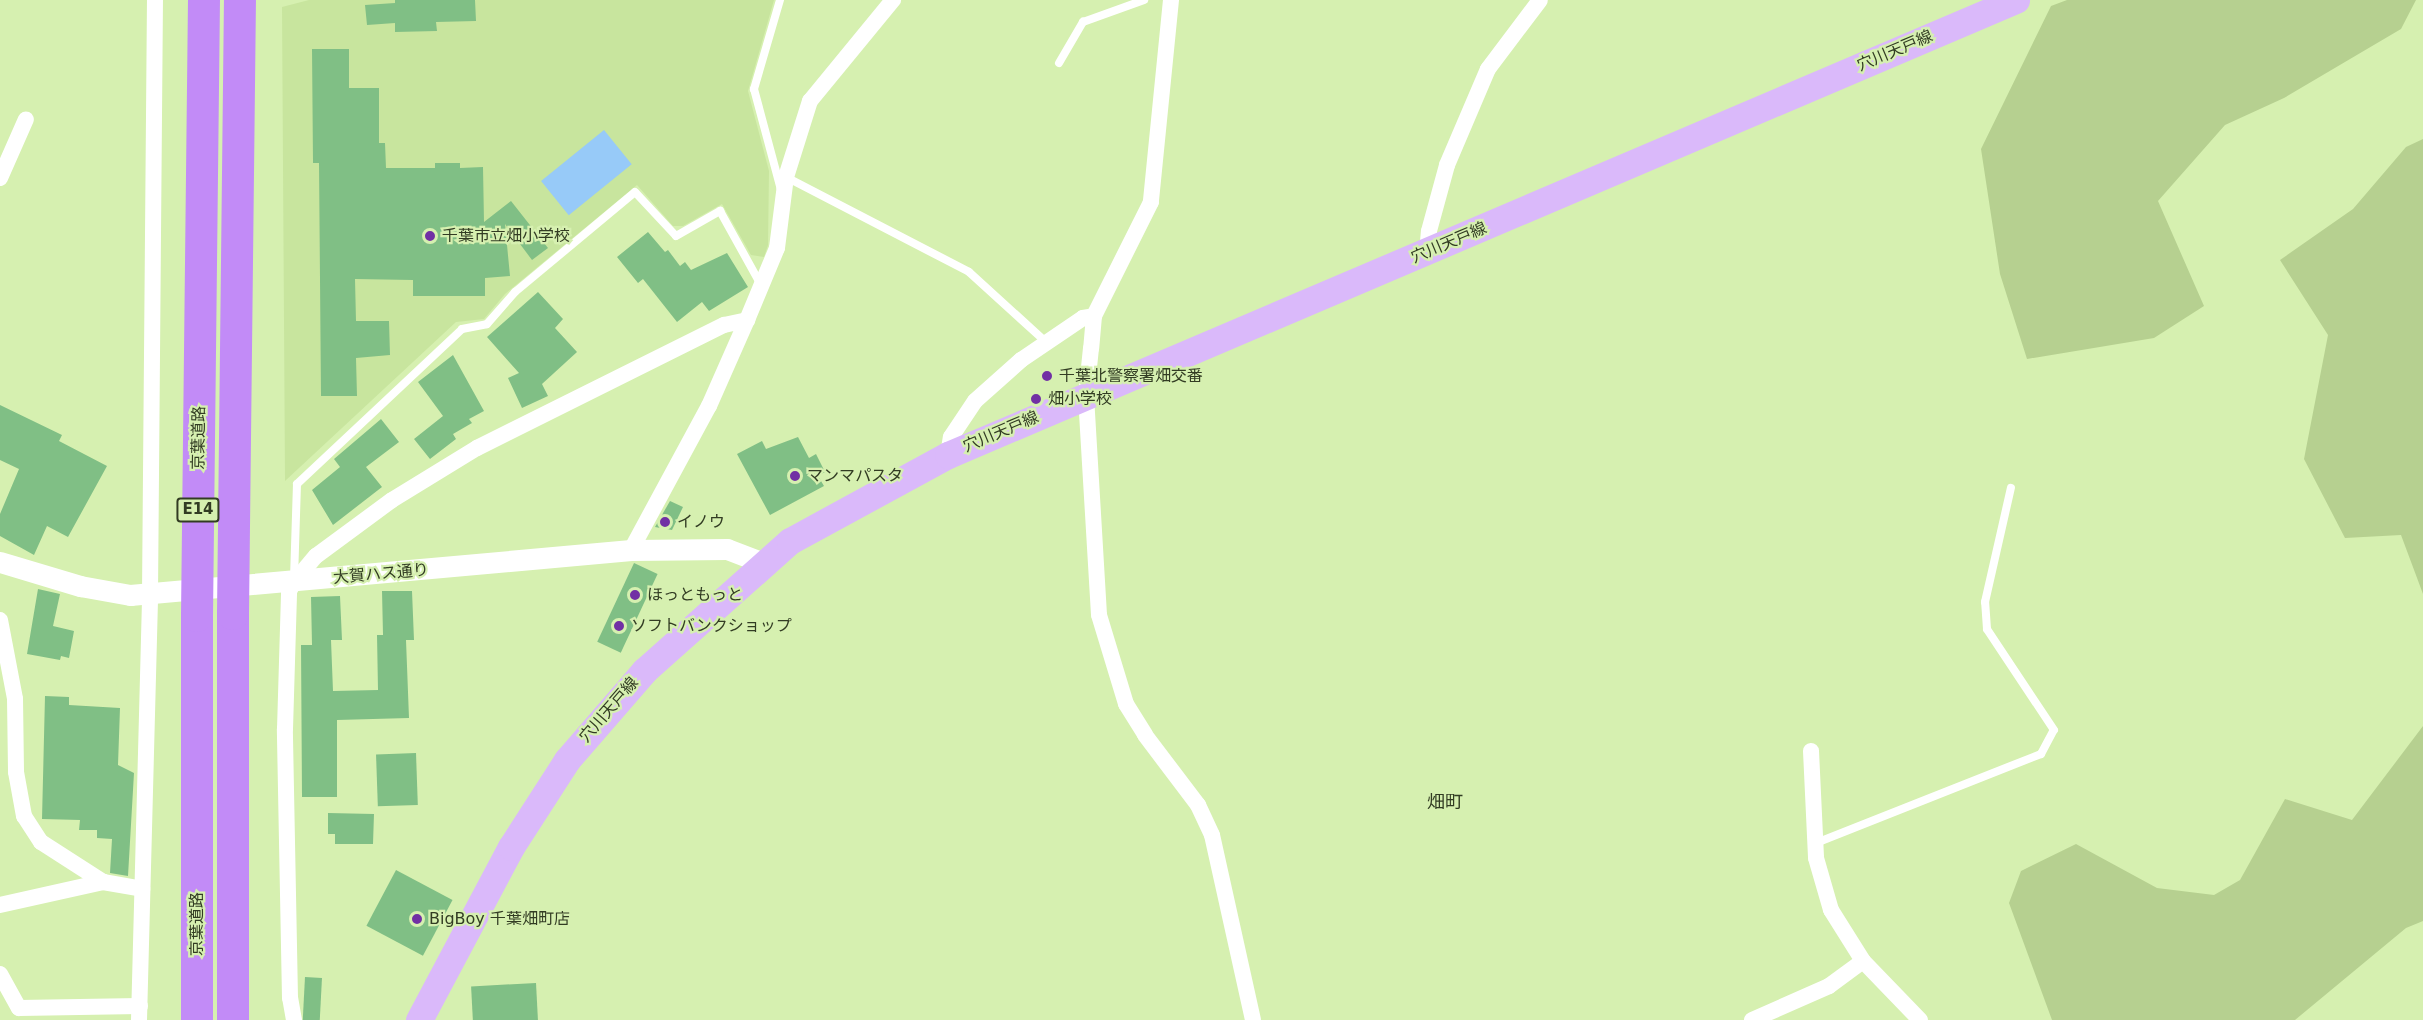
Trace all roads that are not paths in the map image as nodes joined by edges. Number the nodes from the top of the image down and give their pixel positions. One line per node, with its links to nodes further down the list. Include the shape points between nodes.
1 (155, 0): 28 (street)
2 (204, 0): 38 (highway, 京葉道路 / E14)
3 (240, 0): 39 (highway, E14)
4 (780, 0): 15 (lane, via 754,89 772,166)
5 (893, 0): 13 (street, via 810,101)
6 (1144, 0): 10 (lane, via 1083,22)
7 (1171, 0): 18 (street, via 1151,202)
8 (1540, 0): 16 (street, via 1488,69 1447,165 1428,231)
9 (2016, 0): 16 (main road, 穴川天戸線)
10 (1059, 63)
11 (26, 119): 12 (street)
12 (7, 144): 14 (street)
13 (786, 177): 15 (street); 20 (lane, via 969,272)
14 (0, 178)
15 (784, 197): 17 (street, via 777,248)
16 (1427, 253): 21 (main road, 穴川天戸線)
17 (763, 289): 19 (street); 27 (lane, via 720,211 676,236 635,192 515,292 487,324 462,330 297,484)
18 (1094, 316): 20 (street, via 1083,318); 21 (street)
19 (747, 320): 24 (street, via 709,406); 27 (street, via 724,325 477,448 392,500 313,558)
20 (1049, 345): 22 (street, via 1021,360 975,402 951,437)
21 (1086, 396): 22 (main road, 穴川天戸線); 42 (street, via 1099,615 1105,642 1126,704 1198,805 1212,835)
22 (948, 455): 26 (main road, 穴川天戸線, via 822,522)
23 (2011, 488): 31 (lane, via 1985,602 1987,629 2054,730 2041,754)
24 (631, 550): 26 (street, 大賀ハス通り, via 727,549); 27 (street, 大賀ハス通り)
25 (0, 562): 28 (street, 大賀ハス通り, via 80,586)
26 (763, 563): 41 (main road, 穴川天戸線, via 644,671 567,760 511,847)
27 (286, 583): 28 (street, 大賀ハス通り); 40 (street, via 290,1009)
28 (155, 594): 33 (street)
29 (0, 620): 32 (street, via 15,699 16,771 24,816 41,842)
30 (1810, 751): 31 (street)
31 (1816, 843): 35 (street, via 1831,910)
32 (103, 882): 33 (street); 34 (street)
33 (142, 889): 37 (street)
34 (0, 905)
35 (1863, 961): 43 (street, via 1829,986); 44 (street)
36 (0, 974): 37 (street, via 19,1008)
37 (140, 1013)
38 (197, 1020)
39 (233, 1020)
40 (294, 1020)
41 (419, 1020)
42 (1252, 1020)
43 (1752, 1020)
44 (1920, 1020)

